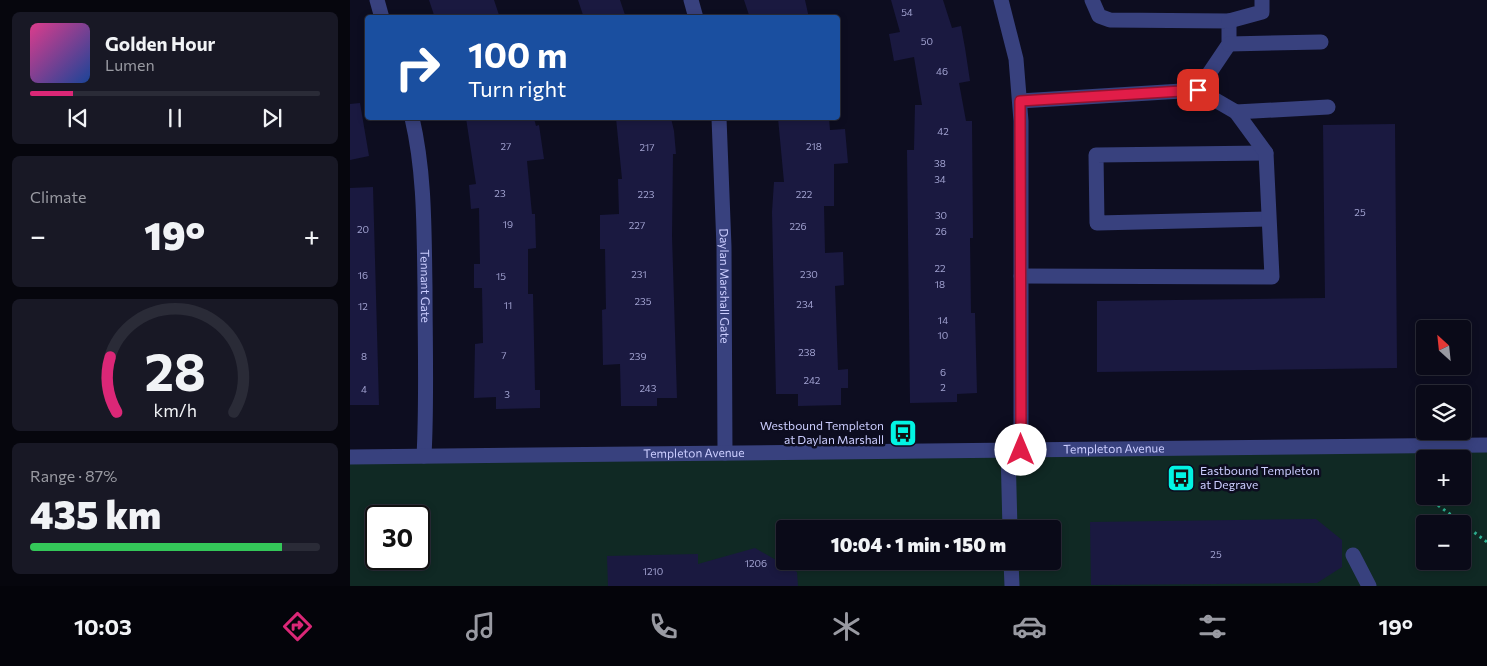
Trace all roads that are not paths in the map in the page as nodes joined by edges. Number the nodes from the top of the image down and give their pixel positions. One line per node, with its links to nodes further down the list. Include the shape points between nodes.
1 (376, 0): 6 (street)
2 (691, 0): 7 (street)
3 (1001, 0): 12 (street, via 1016,59)
4 (1092, 0): 8 (street, via 1099,16 1110,20)
5 (1262, 0): 8 (street, via 1262,12)
6 (381, 15)
7 (695, 15)
8 (1229, 21): 10 (street)
9 (1321, 42): 10 (street)
10 (1229, 44): 11 (street)
11 (1198, 90): 12 (street); 14 (street)
12 (1020, 101): 19 (street)
13 (1328, 107): 14 (street)
14 (1236, 112): 17 (street)
15 (412, 120): 23 (street, Tennant Gate, via 420,163 424,244)
16 (719, 120): 22 (street, Daylan Marshall Gate, via 724,247)
17 (1266, 153): 18 (street); 18 (street, via 1096,155 1097,223)
18 (1268, 219): 19 (street, via 1272,277)
19 (1021, 276): 21 (street)
20 (1487, 445): 21 (street, Templeton Avenue)
21 (1014, 450): 22 (street, Templeton Avenue); 25 (street)
22 (725, 453): 23 (street, Templeton Avenue)
23 (424, 456): 24 (street, Templeton Avenue)
24 (350, 457)
25 (1010, 520)
26 (1353, 555): 29 (street)
27 (1011, 570): 28 (street)
28 (1012, 586)
29 (1369, 586)

